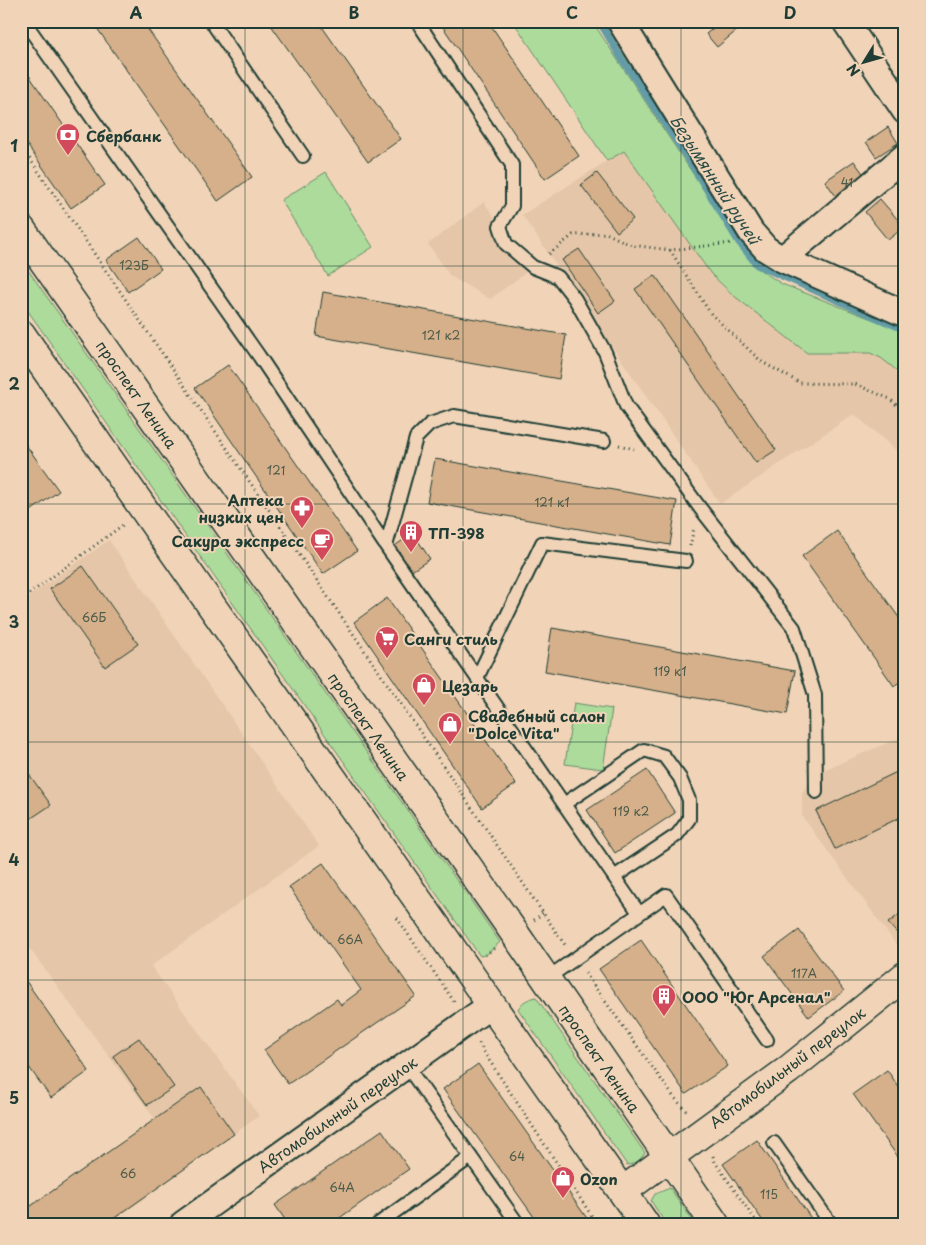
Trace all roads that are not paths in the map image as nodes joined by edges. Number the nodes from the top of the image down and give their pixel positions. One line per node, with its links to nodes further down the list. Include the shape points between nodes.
1 (24, 21): 14 (lane, via 259,356)
2 (211, 21): 7 (lane)
3 (417, 21): 17 (lane, via 512,165 512,206 500,226 506,244 532,267 558,277 575,299 605,352 626,406 700,508 794,628 815,695)
4 (620, 21): 10 (street, via 751,232 766,249)
5 (845, 21): 6 (street)
6 (905, 111)
7 (303, 156)
8 (905, 156): 10 (street)
9 (22, 233): 22 (main road, проспект Ленина)
10 (782, 259): 11 (street)
11 (905, 314)
12 (21, 334): 23 (main road)
13 (604, 441): 14 (lane, via 454,416 430,424 416,438)
14 (386, 546): 16 (lane)
15 (686, 561): 16 (lane, via 542,543)
16 (477, 678): 18 (lane)
17 (816, 792)
18 (564, 804): 19 (lane); 19 (lane, via 644,750 664,756 680,778 689,800 688,819 677,835)
19 (614, 877): 20 (lane)
20 (639, 913): 22 (lane); 24 (lane, via 666,895)
21 (905, 976): 28 (main road, Автомобильный переулок, via 788,1070)
22 (546, 979): 28 (main road, проспект Ленина)
23 (491, 1005): 25 (street, Автомобильный переулок); 29 (main road)
24 (767, 1040)
25 (406, 1065): 27 (lane); 30 (street, Автомобильный переулок)
26 (774, 1143): 35 (lane)
27 (471, 1157): 31 (lane); 32 (lane)
28 (669, 1157): 29 (main road, Автомобильный переулок); 34 (main road, проспект Ленина)
29 (623, 1192): 33 (main road)
30 (189, 1222)
31 (378, 1224)
32 (518, 1224)
33 (645, 1224)
34 (715, 1224)
35 (831, 1224)

